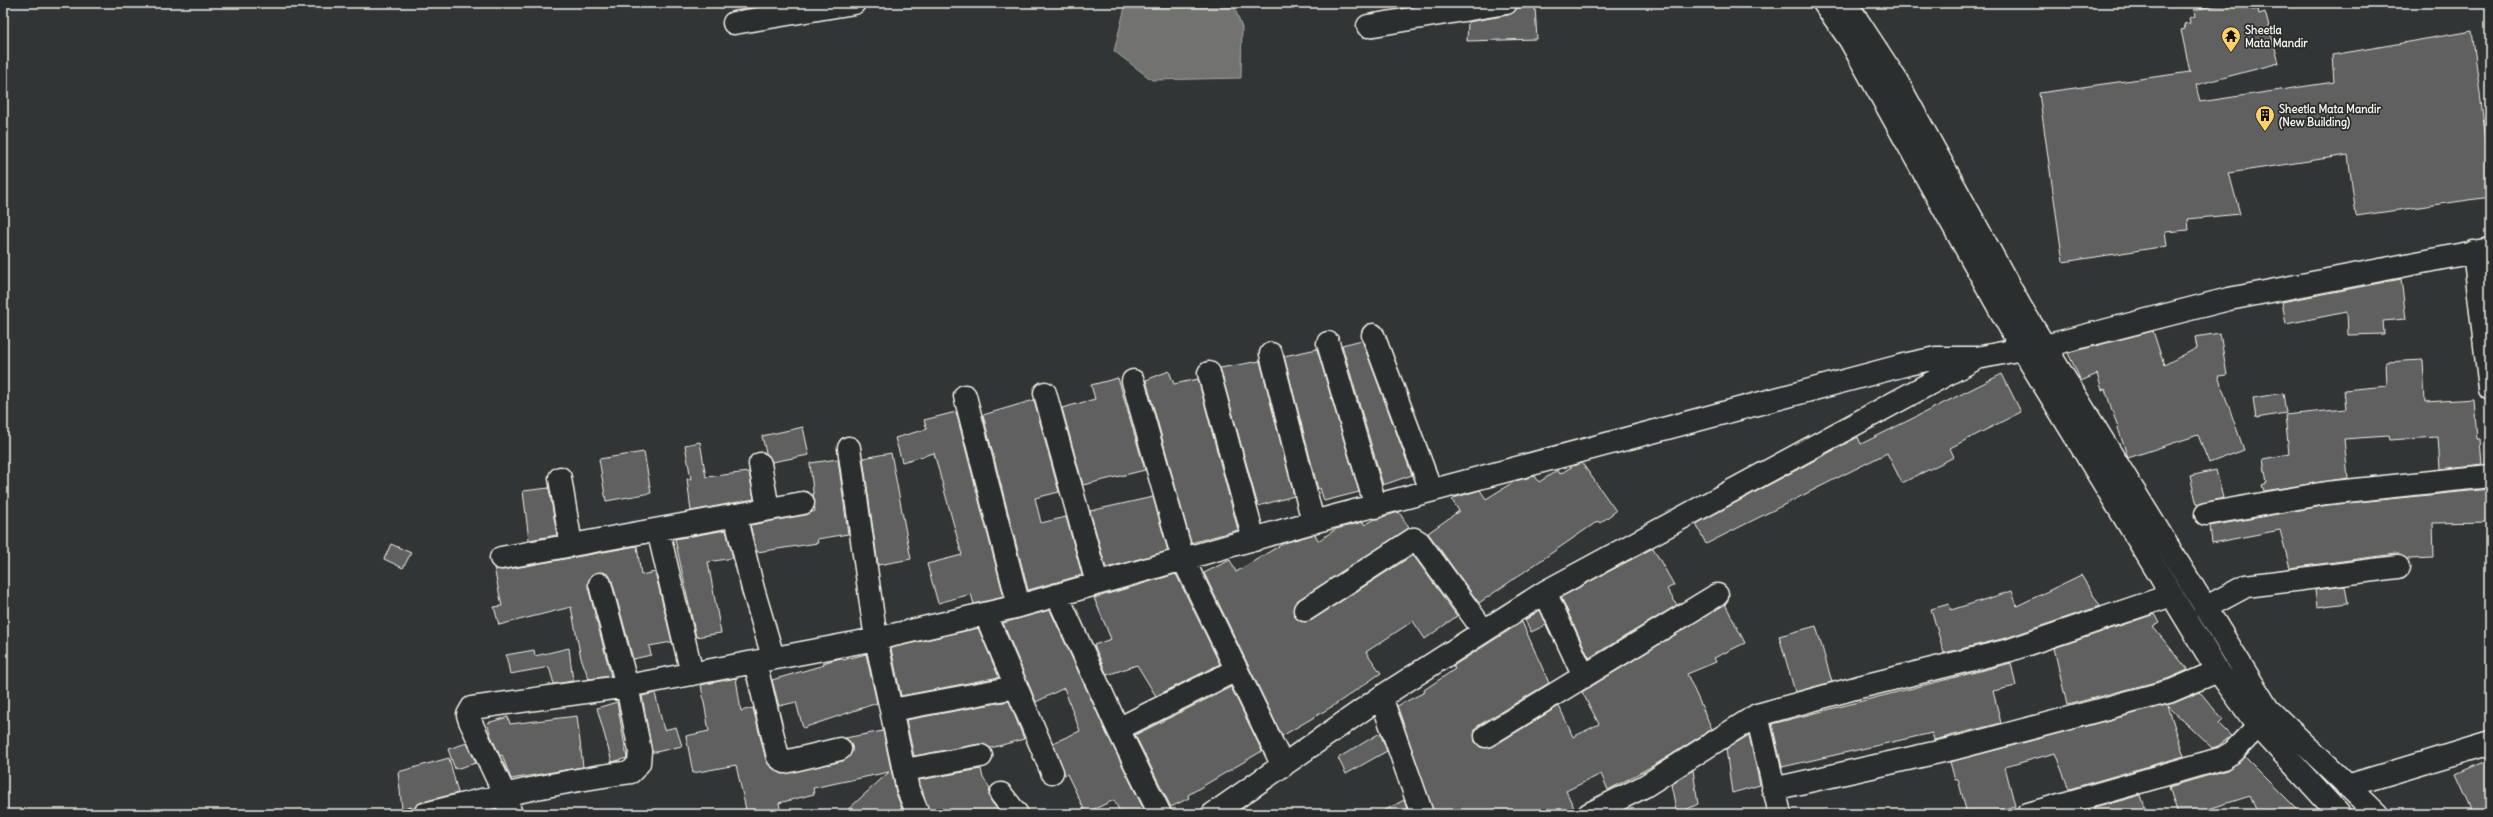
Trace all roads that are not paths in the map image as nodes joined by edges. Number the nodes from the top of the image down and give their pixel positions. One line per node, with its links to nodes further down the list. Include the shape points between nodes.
1 (854, 3): 5 (street)
2 (1506, 3): 6 (street)
3 (1824, 3): 12 (street, via 1850,40)
4 (1846, 3): 11 (street, via 1895,78 2020,306)
5 (734, 23)
6 (1368, 26)
7 (2482, 250): 8 (street); 11 (street, via 2229,299)
8 (2485, 307): 17 (street)
9 (1373, 335): 24 (street)
10 (1328, 343): 26 (street)
11 (2045, 346): 44 (street)
12 (2022, 349): 14 (street); 40 (street)
13 (1271, 354): 30 (street)
14 (1977, 358): 24 (street, via 1936,358 1908,364); 39 (street)
15 (1209, 373): 32 (street)
16 (1133, 381): 35 (street)
17 (2490, 389)
18 (1045, 392): 37 (street)
19 (965, 396): 43 (street)
20 (849, 448): 48 (street)
21 (760, 464): 27 (street)
22 (2490, 476): 28 (street, via 2326,493)
23 (560, 478): 33 (street)
24 (1431, 490): 26 (street)
25 (803, 503): 27 (street)
26 (1376, 507): 30 (street)
27 (768, 510): 29 (street)
28 (2206, 514)
29 (735, 515): 31 (street); 49 (street, via 753,589)
30 (1313, 522): 32 (street)
31 (658, 530): 33 (street); 52 (street)
32 (1254, 540): 35 (street)
33 (570, 545): 34 (street)
34 (501, 558)
35 (1183, 558): 37 (street); 50 (street)
36 (2398, 567): 44 (street, via 2246,586)
37 (1097, 583): 41 (street)
38 (600, 584): 54 (street)
39 (1544, 592): 47 (street); 53 (street)
40 (2172, 594): 51 (street); 58 (street, via 2010,650)
41 (1057, 595): 43 (street); 60 (street)
42 (1717, 595): 53 (street)
43 (1019, 606): 46 (street)
44 (2205, 608): 68 (street, via 2268,709)
45 (1305, 610): 47 (street, via 1414,539 1419,542)
46 (986, 614): 48 (street); 55 (street)
47 (1484, 631): 56 (street)
48 (876, 639): 49 (street); 57 (street)
49 (764, 660): 52 (street); 63 (street, via 778,757 785,762)
50 (1236, 670): 60 (street); 65 (street)
51 (2218, 671): 59 (street); 69 (street, via 2163,693 1952,749)
52 (692, 674): 54 (street)
53 (1584, 677): 61 (street)
54 (627, 686): 70 (street, via 640,751 639,762 631,772 567,780); 70 (street, via 472,708 468,714 470,721)
55 (1016, 687): 57 (street); 67 (street)
56 (1381, 698): 65 (street); 79 (street)
57 (892, 710): 66 (street)
58 (1757, 715): 69 (street); 80 (street, via 1645,786)
59 (2258, 726): 72 (street, via 2233,752 2223,758); 83 (street)
60 (1118, 729): 77 (street)
61 (1486, 736)
62 (2490, 743): 68 (street)
63 (840, 749)
64 (982, 756): 66 (street)
65 (1282, 766): 78 (street)
66 (905, 770): 75 (street, via 908,790)
67 (1052, 772)
68 (2348, 786): 84 (street)
69 (1773, 789): 81 (street)
70 (504, 793): 73 (street); 74 (street)
71 (1001, 794): 76 (street)
72 (2050, 811): 82 (street)
73 (425, 814)
74 (511, 814)
75 (918, 814)
76 (1017, 814)
77 (1160, 814)
78 (1213, 814)
79 (1422, 814)
80 (1589, 814)
81 (1780, 814)
82 (2028, 814)
83 (2339, 814)
84 (2377, 814)

